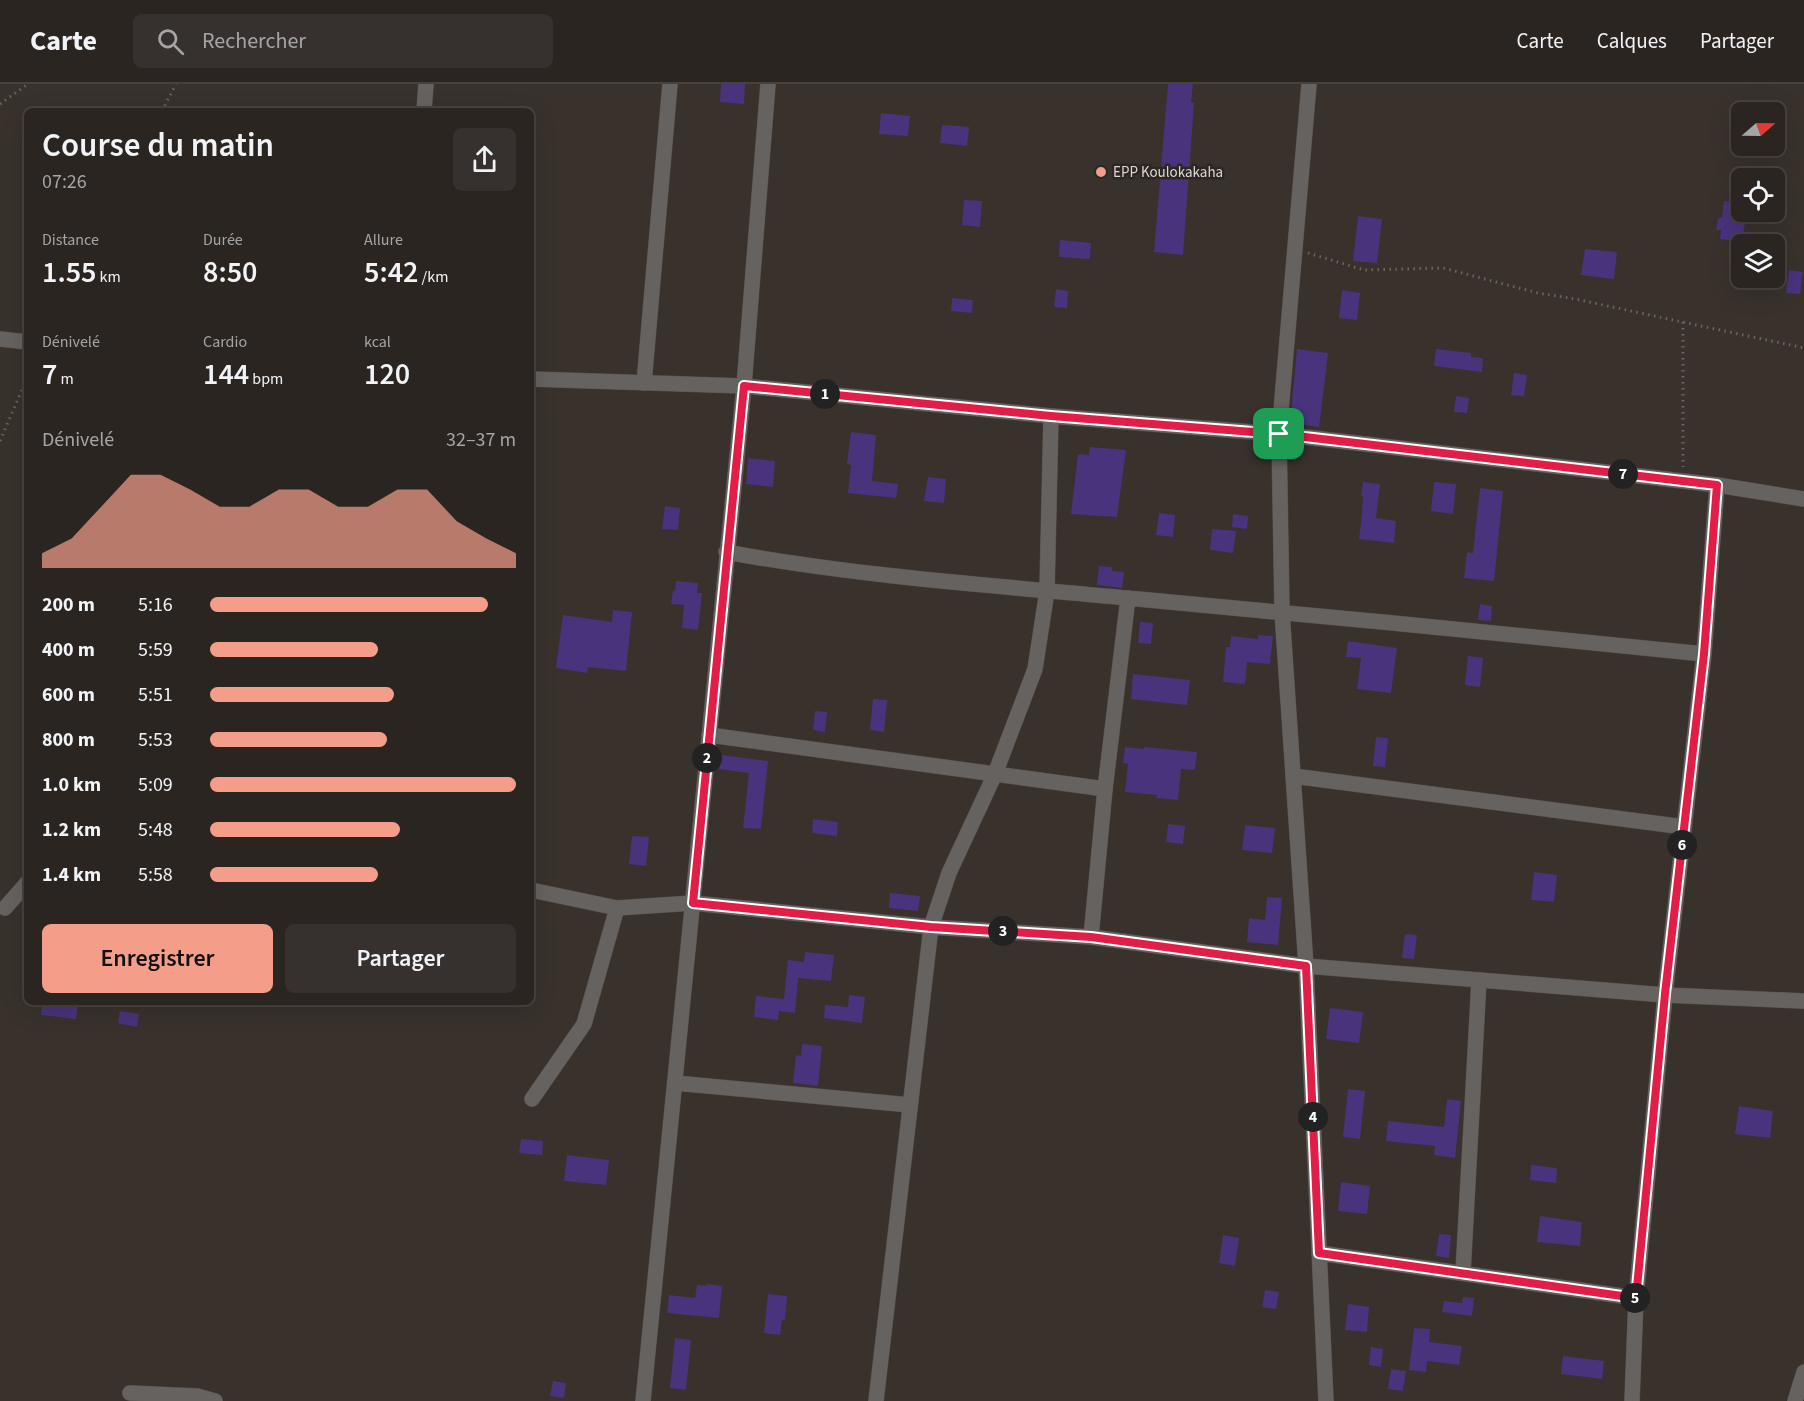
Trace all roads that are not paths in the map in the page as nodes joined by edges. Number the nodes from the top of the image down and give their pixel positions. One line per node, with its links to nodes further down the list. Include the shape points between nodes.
1 (426, 84): 5 (street)
2 (670, 84): 9 (street)
3 (768, 84): 10 (street)
4 (1309, 84): 12 (street)
5 (424, 108)
6 (0, 339): 7 (street)
7 (24, 342)
8 (534, 379): 9 (street)
9 (644, 383): 10 (street)
10 (744, 386): 11 (street); 15 (street)
11 (1051, 416): 12 (street); 16 (street)
12 (1279, 434): 13 (street); 18 (street)
13 (1717, 485): 14 (street); 19 (street)
14 (1804, 499)
15 (726, 552): 16 (street, via 783,562); 20 (street)
16 (1047, 591): 17 (street); 21 (street, via 1035,669)
17 (1128, 598): 18 (street); 23 (street)
18 (1281, 612): 19 (street); 22 (street)
19 (1704, 654): 24 (street)
20 (709, 735): 21 (street); 27 (street)
21 (995, 774): 23 (street); 30 (street, via 949,873)
22 (1293, 776): 24 (street); 32 (street)
23 (1105, 789): 31 (street)
24 (1684, 827): 34 (street)
25 (24, 886): 28 (street)
26 (534, 891): 29 (street)
27 (693, 903): 29 (street); 30 (street); 36 (street)
28 (5, 908)
29 (617, 908): 37 (street, via 584,1024)
30 (931, 927): 31 (street); 38 (street)
31 (1091, 937): 32 (street)
32 (1306, 966): 33 (street); 39 (street)
33 (1479, 980): 34 (street); 40 (street)
34 (1665, 994): 35 (street); 41 (street)
35 (1804, 1001)
36 (675, 1083): 38 (street); 45 (street)
37 (532, 1099)
38 (910, 1105): 46 (street)
39 (1319, 1253): 40 (street); 47 (street)
40 (1463, 1274): 41 (street)
41 (1636, 1298): 48 (street)
42 (1804, 1372): 49 (street)
43 (130, 1393): 44 (street, via 197,1396)
44 (215, 1401)
45 (643, 1401)
46 (876, 1401)
47 (1326, 1401)
48 (1632, 1401)
49 (1795, 1401)

